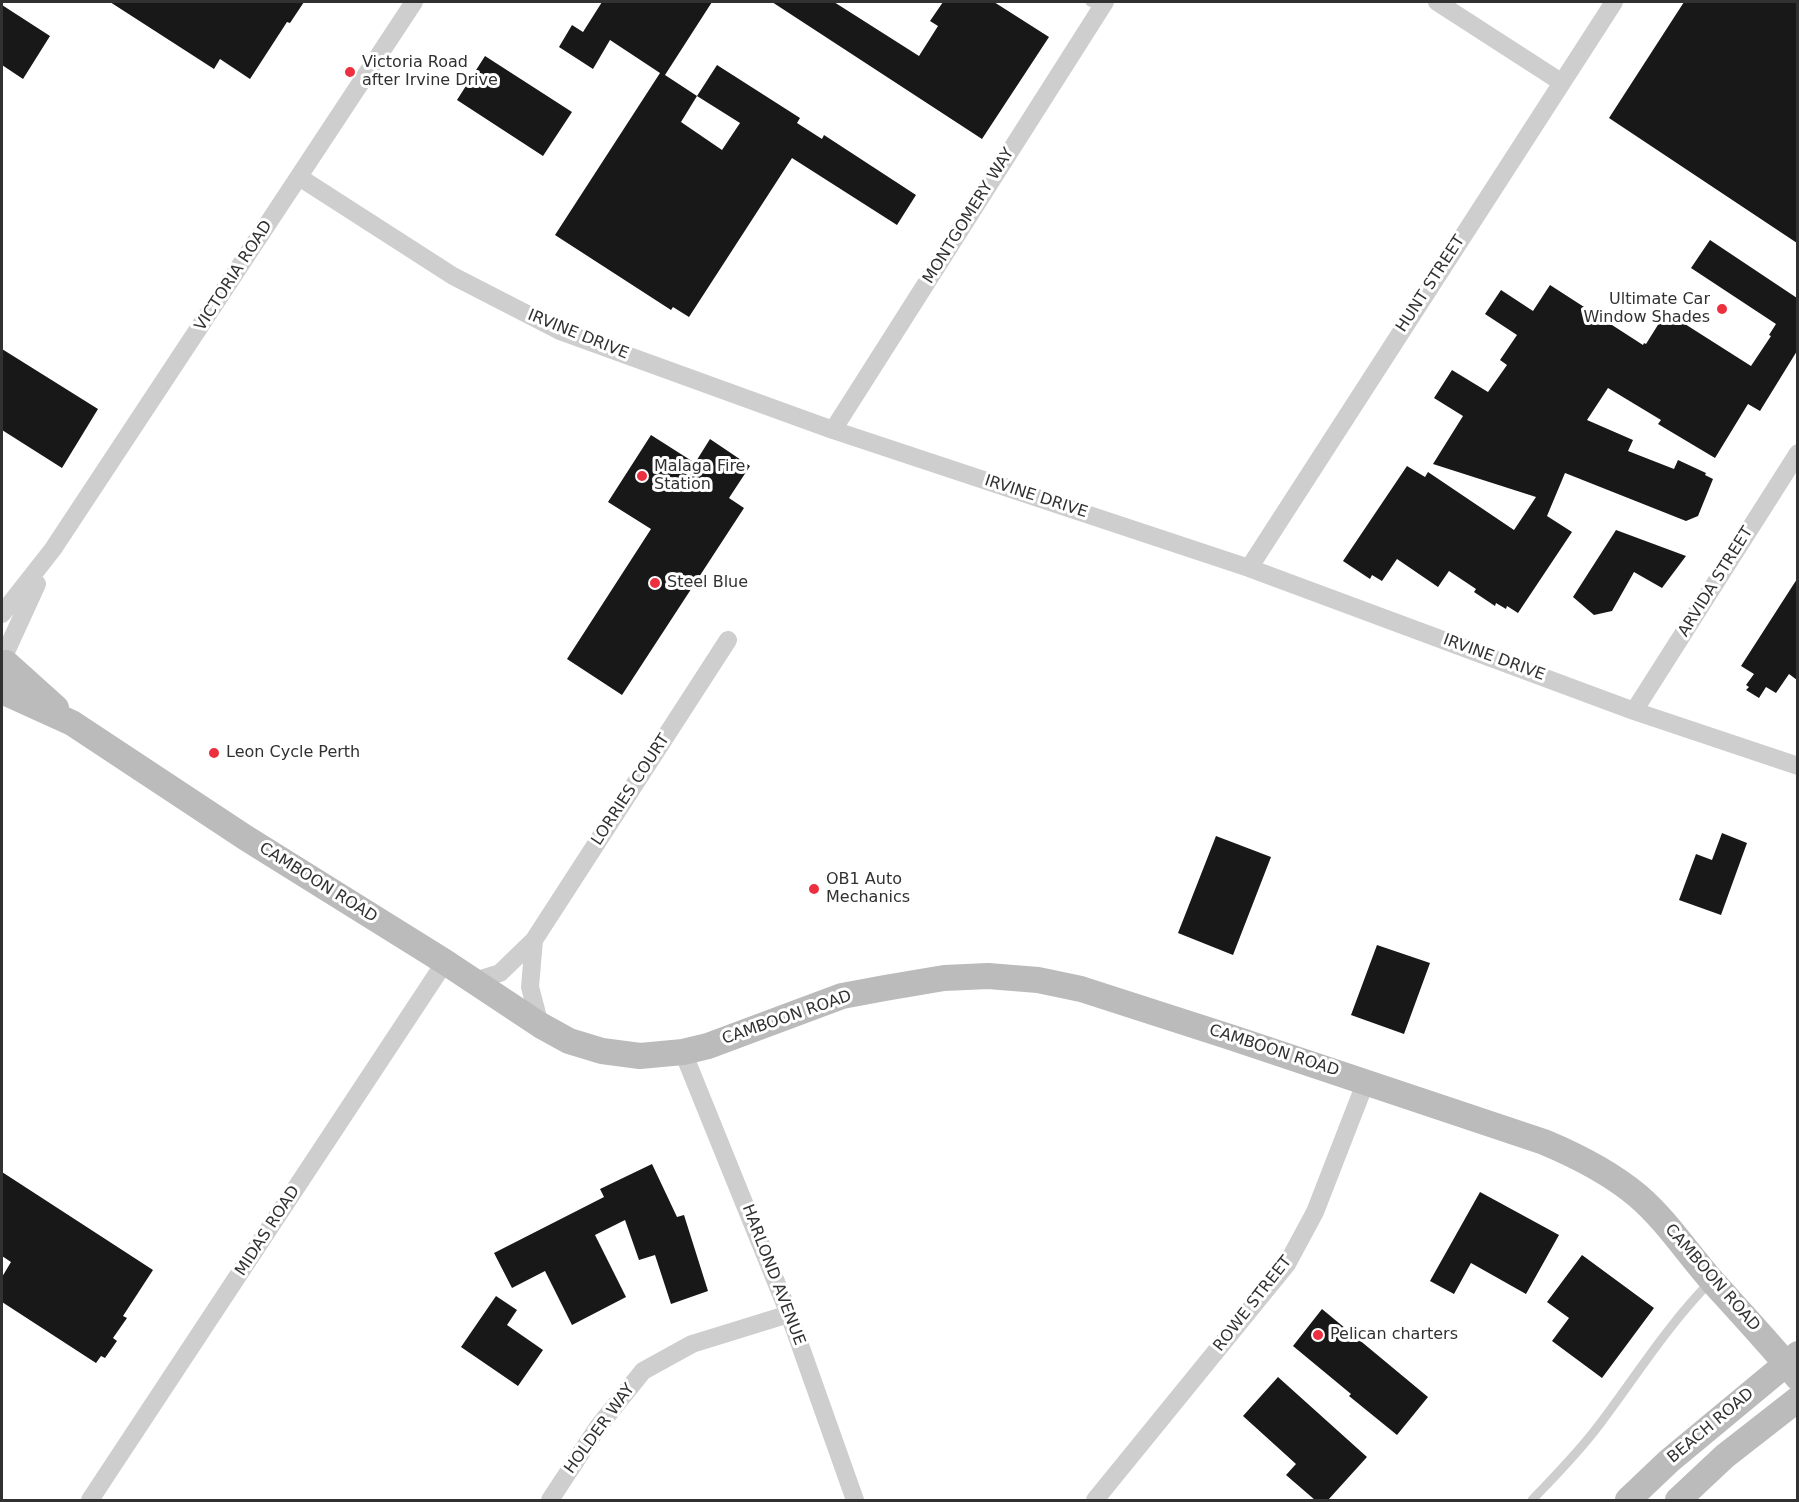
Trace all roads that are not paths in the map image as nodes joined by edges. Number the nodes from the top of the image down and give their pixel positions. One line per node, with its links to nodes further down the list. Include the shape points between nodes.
1 (414, 2): 6 (street, VICTORIA ROAD)
2 (1437, 2): 5 (street)
3 (1614, 2): 5 (street, HUNT STREET)
4 (1099, 3): 7 (street, MONTGOMERY WAY)
5 (1561, 82): 10 (street, HUNT STREET)
6 (299, 177): 7 (street, IRVINE DRIVE, via 453,276 560,331); 9 (street, VICTORIA ROAD)
7 (833, 430): 10 (street, IRVINE DRIVE)
8 (1797, 453): 15 (street, ARVIDA STREET)
9 (53, 549): 11 (street, VICTORIA ROAD); 13 (street, VICTORIA ROAD)
10 (1249, 568): 15 (street, IRVINE DRIVE)
11 (2, 614)
12 (728, 640): 18 (street, LORRIES COURT)
13 (4, 659): 16 (street, CAMBOON ROAD)
14 (2, 691): 16 (street, CAMBOON ROAD)
15 (1634, 711): 17 (street, IRVINE DRIVE)
16 (72, 723): 19 (street, CAMBOON ROAD)
17 (1797, 766)
18 (534, 940): 20 (street, LORRIES COURT, via 500,973); 21 (street, LORRIES COURT, via 530,987)
19 (445, 962): 20 (street, CAMBOON ROAD); 28 (street, MIDAS ROAD)
20 (474, 981): 21 (street, CAMBOON ROAD)
21 (540, 1025): 22 (street, CAMBOON ROAD, via 568,1041 602,1051 640,1056)
22 (683, 1052): 23 (street, CAMBOON ROAD, via 842,996 944,978 988,976 1081,989); 25 (street, HARLOND AVENUE)
23 (1366, 1082): 24 (street, CAMBOON ROAD, via 1571,1153 1638,1196); 31 (street, ROWE STREET, via 1315,1212 1287,1264)
24 (1712, 1281): 26 (street, CAMBOON ROAD); 32 (lane, via 1675,1321 1570,1461)
25 (789, 1314): 29 (street, HOLDER WAY, via 692,1344 643,1371 598,1427); 30 (street, HARLOND AVENUE)
26 (1794, 1365): 33 (street, BEACH ROAD, via 1669,1461)
27 (1797, 1399): 34 (street, BEACH ROAD, via 1725,1456)
28 (90, 1500)
29 (550, 1500)
30 (855, 1500)
31 (1095, 1500)
32 (1532, 1500)
33 (1628, 1500)
34 (1678, 1500)

